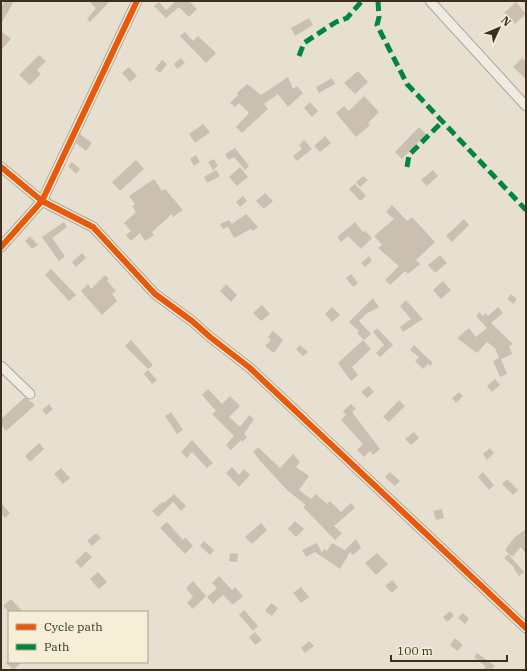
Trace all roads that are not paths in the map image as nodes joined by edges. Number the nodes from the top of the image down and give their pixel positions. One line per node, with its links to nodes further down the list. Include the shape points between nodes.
1 (137, 1): 5 (street)
2 (430, 1): 3 (street)
3 (526, 106)
4 (1, 167): 5 (street)
5 (42, 200): 6 (street); 9 (street, via 93,227 155,294 250,368)
6 (1, 247)
7 (1, 366): 8 (street)
8 (30, 394)
9 (526, 628)

